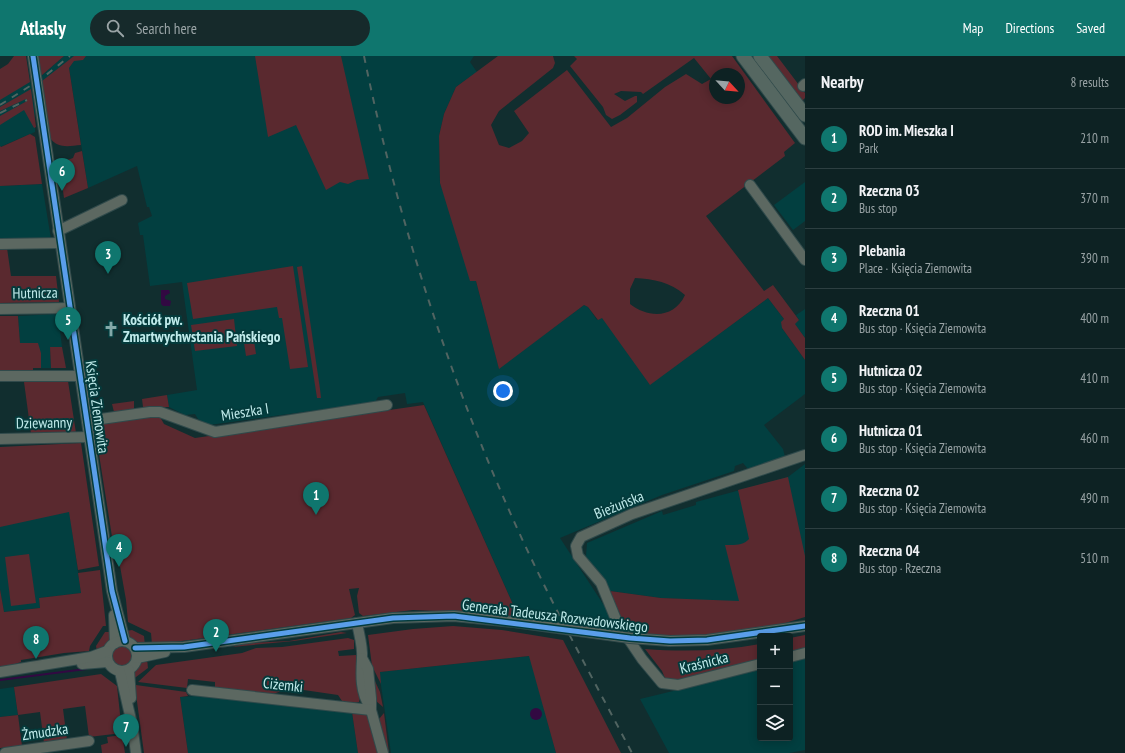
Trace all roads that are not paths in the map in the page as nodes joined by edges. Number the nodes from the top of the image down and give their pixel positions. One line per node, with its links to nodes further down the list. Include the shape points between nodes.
1 (33, 56): 8 (street, Księcia Ziemowita)
2 (743, 56): 5 (main road)
3 (760, 56): 4 (main road)
4 (805, 115)
5 (805, 138)
6 (750, 186): 11 (street)
7 (122, 200): 8 (street)
8 (58, 231): 9 (street, Księcia Ziemowita)
9 (60, 243): 10 (street); 12 (street, Księcia Ziemowita)
10 (0, 244)
11 (805, 260)
12 (70, 308): 13 (street, Hutnicza); 15 (street, Księcia Ziemowita)
13 (0, 309)
14 (0, 376): 15 (street)
15 (80, 376): 17 (street, Księcia Ziemowita)
16 (387, 405): 17 (street, Mieszka I, via 215,432 160,412)
17 (87, 421): 18 (street, Księcia Ziemowita)
18 (89, 437): 19 (street, Dziewanny); 21 (street, Księcia Ziemowita)
19 (0, 439)
20 (805, 455): 34 (street, Bieżuńska, via 632,514 577,541 578,556 601,583 617,622)
21 (113, 596): 26 (street, Księcia Ziemowita); 27 (street, Księcia Ziemowita)
22 (805, 620): 25 (street, Generała Tadeusza Rozwadowskiego)
23 (357, 623): 25 (street, Generała Tadeusza Rozwadowskiego, bridge, via 393,618 454,616 670,641 707,640); 28 (street, Generała Tadeusza Rozwadowskiego); 41 (street, via 362,658 368,669)
24 (805, 626): 25 (street, Generała Tadeusza Rozwadowskiego)
25 (757, 633)
26 (125, 641): 27 (street); 29 (street)
27 (115, 643): 30 (street)
28 (184, 647): 29 (street, Generała Tadeusza Rozwadowskiego); 33 (street, Generała Tadeusza Rozwadowskiego)
29 (135, 648): 33 (street)
30 (107, 651): 35 (street); 37 (street, via 91,657)
31 (805, 653): 32 (street)
32 (793, 656)
33 (137, 658): 38 (street, via 134,666)
34 (642, 659): 36 (street, Kraśnicka, via 662,683 670,685)
35 (107, 662): 37 (street); 38 (street, via 111,667)
36 (757, 665)
37 (28, 668): 39 (street)
38 (124, 671): 44 (street)
39 (0, 672)
40 (192, 690): 41 (street, Ciżemki)
41 (370, 708): 45 (street)
42 (89, 741): 43 (street, Żmudzka)
43 (5, 753)
44 (136, 753)
45 (383, 753)

